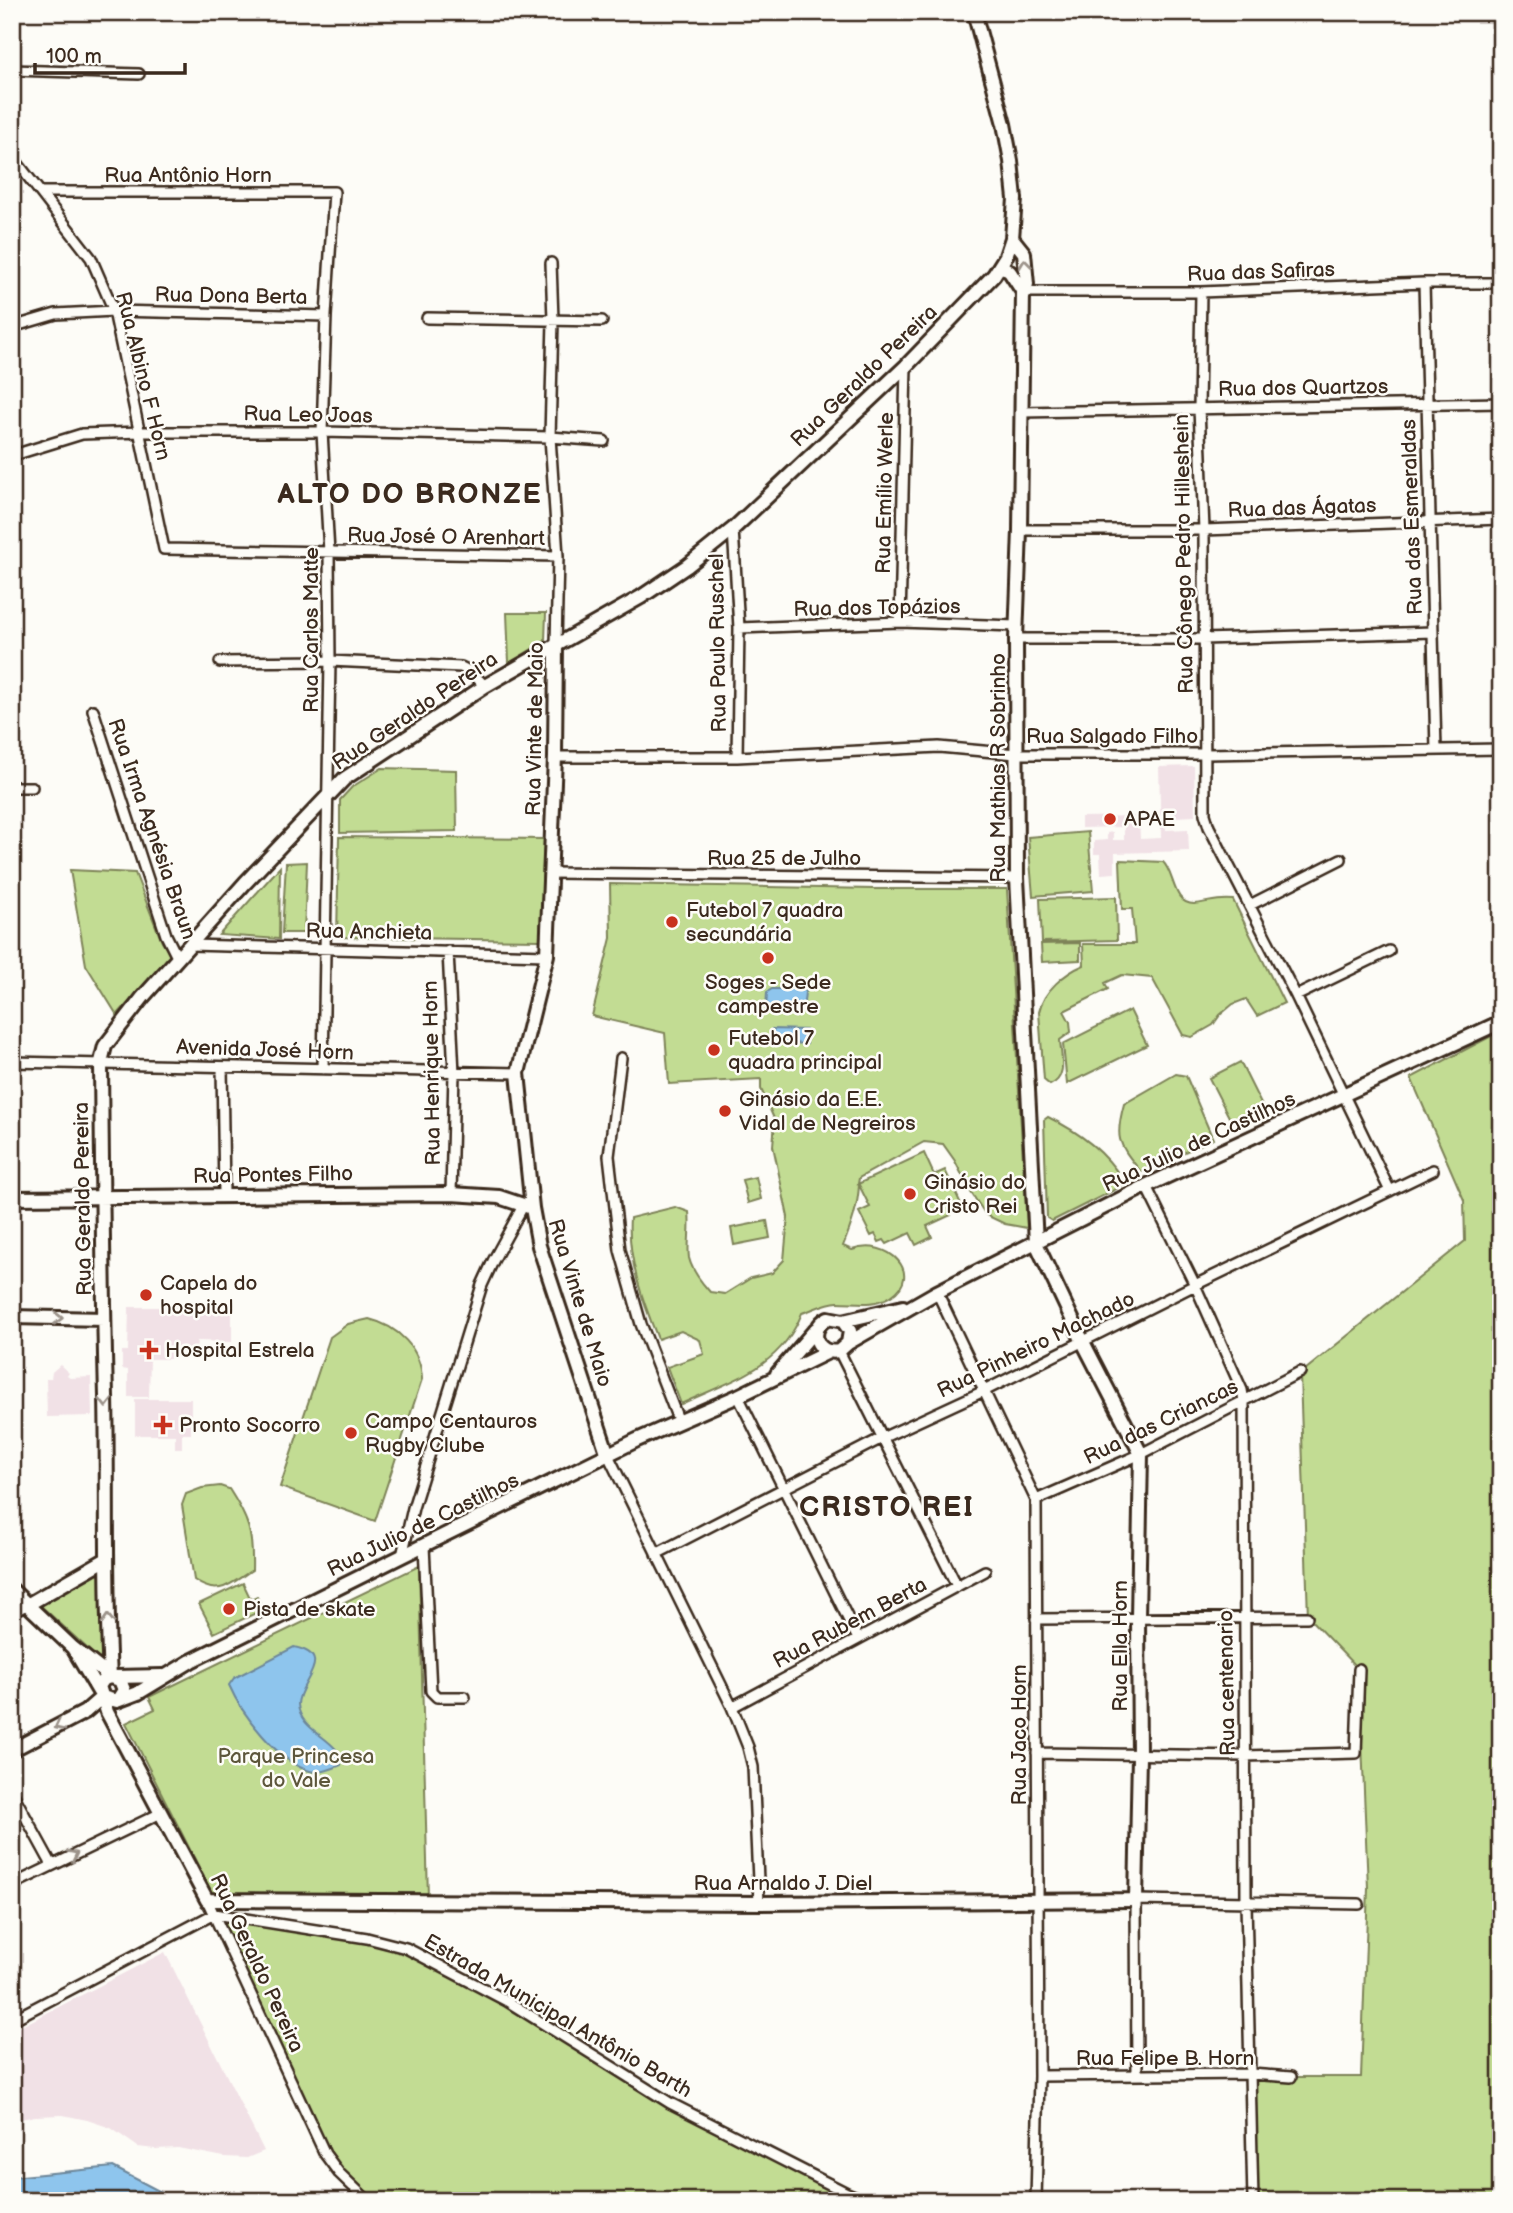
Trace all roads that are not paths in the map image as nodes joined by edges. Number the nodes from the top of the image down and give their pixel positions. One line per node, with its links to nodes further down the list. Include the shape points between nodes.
1 (974, 12): 7 (main road, Rua Geraldo Pereira, via 1012,161)
2 (12, 70): 3 (street)
3 (139, 74)
4 (12, 156): 5 (street, Rua Albino F Horn)
5 (42, 192): 6 (street, Rua Antônio Horn); 14 (street, Rua Albino F Horn, via 91,258)
6 (334, 192): 15 (street, Rua Carlos Matte)
7 (1013, 238): 9 (main road, Rua Geraldo Pereira); 12 (main road, Rua Mathias R Sobrinho, one-way to 7, via 1027,284 1024,253)
8 (551, 263): 17 (street, Rua Vinte de Maio)
9 (1000, 265): 12 (main road); 20 (main road, Rua Geraldo Pereira)
10 (1424, 283): 11 (street, Rua das Safiras); 13 (street, Rua das Safiras); 21 (street, Rua das Esmeraldas)
11 (1501, 283)
12 (1023, 292): 13 (street, Rua das Safiras); 24 (main road, Rua Mathias R Sobrinho)
13 (1201, 292): 23 (street, Rua Cônego Pedro Hilleshein)
14 (114, 311): 15 (street, Rua Dona Berta); 19 (street, Rua Dona Berta, via 56,314); 25 (street, Rua Albino F Horn)
15 (326, 316): 26 (street, Rua Carlos Matte)
16 (427, 318): 17 (street)
17 (553, 320): 18 (street); 27 (street, Rua Vinte de Maio)
18 (602, 321)
19 (12, 327)
20 (906, 366): 32 (main road, Rua Geraldo Pereira); 38 (street, Rua Emílio Werle)
21 (1426, 403): 22 (street, Rua dos Quartzos); 23 (street, Rua dos Quartzos); 31 (street, Rua das Esmeraldas)
22 (1501, 403)
23 (1199, 408): 24 (street, Rua dos Quartzos); 34 (street, Rua Cônego Pedro Hilleshein)
24 (1021, 412): 33 (main road, Rua Mathias R Sobrinho)
25 (141, 432): 26 (street, Rua Leo Joas); 29 (street, Rua Leo Joas, via 82,434); 35 (street, Rua Albino F Horn)
26 (323, 432): 27 (street, Rua Leo Joas); 36 (street, Rua Carlos Matte)
27 (550, 437): 28 (street, Rua Leo Joas); 37 (street, Rua Vinte de Maio)
28 (604, 442)
29 (14, 455)
30 (1501, 519): 31 (street, Rua das Ágatas)
31 (1430, 521): 34 (street, Rua das Ágatas); 41 (street, Rua das Esmeraldas)
32 (733, 529): 39 (street, Rua Paulo Ruschel); 43 (main road, Rua Geraldo Pereira, via 641,597)
33 (1020, 530): 34 (street, Rua das Ágatas); 40 (main road, Rua Mathias R Sobrinho)
34 (1204, 530): 42 (street, Rua Cônego Pedro Hilleshein)
35 (164, 549): 36 (street, Rua José O Arenhart)
36 (329, 552): 37 (street, Rua José O Arenhart); 44 (street, Rua Carlos Matte)
37 (558, 556): 43 (street, Rua Vinte de Maio)
38 (900, 622): 39 (street, Rua dos Topázios); 40 (street, Rua dos Topázios)
39 (739, 628): 53 (street, Rua Paulo Ruschel)
40 (1016, 632): 42 (street, Rua dos Topázios); 50 (main road, Rua Mathias R Sobrinho)
41 (1433, 632): 42 (street, Rua dos Topázios); 49 (street, Rua das Esmeraldas)
42 (1203, 639): 51 (street, Rua Cônego Pedro Hilleshein)
43 (556, 645): 46 (main road, Rua Geraldo Pereira); 52 (main road, Rua Vinte de Maio)
44 (330, 661): 45 (street); 46 (street, via 461,667); 56 (street, Rua Carlos Matte)
45 (220, 662)
46 (485, 685): 56 (main road, Rua Geraldo Pereira)
47 (93, 710): 66 (street, Rua Irma Agnésia Braun, via 166,935)
48 (1501, 749): 49 (street, Rua Salgado Filho)
49 (1436, 750): 51 (street, Rua Salgado Filho)
50 (1016, 754): 51 (street, Rua Salgado Filho); 53 (street, Rua Salgado Filho, via 939,747); 59 (main road, Rua Mathias R Sobrinho)
51 (1206, 754): 60 (street, Rua Cônego Pedro Hilleshein, via 1205,814)
52 (555, 757): 53 (street, Rua Salgado Filho); 58 (main road, Rua Vinte de Maio)
53 (737, 757)
54 (12, 787): 55 (street)
55 (32, 787)
56 (328, 794): 61 (main road, Rua Geraldo Pereira); 62 (street, Rua Carlos Matte)
57 (1341, 859): 60 (street)
58 (550, 873): 59 (street, Rua 25 de Julho); 65 (main road, Rua Vinte de Maio)
59 (1017, 878): 85 (main road, Rua Mathias R Sobrinho)
60 (1250, 905): 67 (street, Rua Cônego Pedro Hilleshein)
61 (190, 945): 62 (street, Rua Anchieta); 66 (main road, Rua Geraldo Pereira)
62 (324, 948): 63 (street, Rua Anchieta); 73 (street, Rua Carlos Matte)
63 (447, 951): 65 (street, Rua Anchieta); 74 (street, Rua Henrique Horn)
64 (1389, 951): 67 (street)
65 (547, 955): 75 (main road, Rua Vinte de Maio)
66 (178, 959): 71 (main road, Rua Geraldo Pereira, via 104,1045)
67 (1296, 996): 76 (street, Rua Cônego Pedro Hilleshein)
68 (1501, 1022): 76 (main road, Rua Julio de Castilhos)
69 (621, 1058): 100 (street, via 609,1156 620,1250 641,1324)
70 (12, 1062): 71 (street, Avenida José Horn)
71 (101, 1062): 72 (street, Avenida José Horn); 83 (main road, Rua Geraldo Pereira)
72 (222, 1067): 73 (street, Avenida José Horn); 80 (street)
73 (323, 1069): 74 (street, Avenida José Horn)
74 (454, 1073): 75 (street, Avenida José Horn); 81 (street, Rua Henrique Horn)
75 (518, 1073): 84 (main road, Rua Vinte de Maio)
76 (1344, 1095): 78 (main road, Rua Julio de Castilhos); 79 (street, Rua Cônego Pedro Hilleshein)
77 (1433, 1170): 79 (street, Rua Pinheiro Machado)
78 (1146, 1186): 85 (main road, Rua Julio de Castilhos); 86 (street, Rua centenario)
79 (1390, 1191): 86 (street, Rua Pinheiro Machado)
80 (224, 1194): 81 (main road, Rua Pontes Filho); 83 (main road, Rua Pontes Filho)
81 (451, 1194): 84 (main road, Rua Pontes Filho, via 499,1197)
82 (12, 1198): 83 (main road, Rua Pontes Filho)
83 (102, 1198): 90 (main road, Rua Geraldo Pereira)
84 (528, 1207): 103 (main road, Rua Vinte de Maio); 108 (street, via 482,1285)
85 (1036, 1242): 87 (main road, Rua Julio de Castilhos); 93 (main road, Rua Ella Horn)
86 (1195, 1285): 93 (street, Rua Pinheiro Machado); 99 (street, Rua centenario)
87 (937, 1292): 88 (main road, Rua Julio de Castilhos); 97 (street, Rua Jaco Horn)
88 (916, 1303): 91 (main road, Rua Julio de Castilhos); 94 (main road, Rua Julio de Castilhos)
89 (12, 1317): 90 (main road, one-way to 90)
90 (104, 1319): 109 (main road, Rua Geraldo Pereira, one-way to 109)
91 (843, 1321): 92 (main road, via 828,1318); 94 (main road, via 850,1331)
92 (816, 1329): 94 (main road, via 818,1345); 96 (main road, Rua Julio de Castilhos)
93 (1083, 1342): 97 (street, Rua Pinheiro Machado); 102 (main road, Rua Ella Horn)
94 (838, 1349): 96 (main road, Rua Julio de Castilhos); 101 (street)
95 (1300, 1372): 99 (street, Rua das Criancas)
96 (774, 1378): 98 (main road, Rua Julio de Castilhos)
97 (986, 1390): 101 (street, Rua Pinheiro Machado); 105 (street, Rua Jaco Horn)
98 (738, 1396): 100 (main road, Rua Julio de Castilhos); 104 (street)
99 (1244, 1401): 102 (street, Rua das Criancas); 119 (street, Rua centenario)
100 (679, 1422): 103 (main road, Rua Julio de Castilhos)
101 (882, 1438): 104 (street, Rua Pinheiro Machado); 111 (street)
102 (1142, 1454): 105 (street, Rua das Criancas); 117 (main road, Rua Ella Horn)
103 (608, 1455): 106 (main road, Rua Julio de Castilhos); 107 (street, Rua Vinte de Maio)
104 (785, 1489): 107 (street, Rua Pinheiro Machado); 120 (street)
105 (1036, 1500): 118 (street, Rua Jaco Horn)
106 (424, 1546): 108 (main road, Rua Julio de Castilhos); 126 (street, via 431,1691 437,1697)
107 (656, 1554): 128 (street, Rua Vinte de Maio)
108 (402, 1556): 123 (main road, Rua Julio de Castilhos)
109 (106, 1560): 113 (main road); 124 (main road, Rua Geraldo Pereira, one-way to 109)
110 (985, 1571): 111 (street, Rua Rubem Berta)
111 (957, 1586): 120 (street, Rua Rubem Berta)
112 (12, 1589): 113 (main road); 114 (main road)
113 (48, 1595): 114 (main road)
114 (27, 1605): 115 (street); 121 (main road)
115 (12, 1612)
116 (1307, 1617): 119 (street)
117 (1138, 1618): 118 (street); 119 (street); 132 (main road, Rua Ella Horn)
118 (1036, 1619): 131 (street, Rua Jaco Horn)
119 (1244, 1619): 133 (street, Rua centenario)
120 (858, 1639): 128 (street, Rua Rubem Berta)
121 (73, 1648): 124 (main road); 125 (main road, Rua Geraldo Pereira)
122 (1359, 1669): 133 (street, via 1356,1753)
123 (167, 1676): 124 (main road, Rua Julio de Castilhos); 127 (main road, Rua Julio de Castilhos)
124 (110, 1677): 125 (main road, via 99,1686); 127 (main road, via 124,1686)
125 (102, 1697): 127 (main road); 129 (main road, Rua Geraldo Pereira); 130 (main road, one-way to 130, via 85,1712)
126 (464, 1697)
127 (117, 1701): 129 (main road, Rua Geraldo Pereira)
128 (732, 1707): 142 (street, Rua Vinte de Maio, via 753,1767)
129 (120, 1734): 135 (main road, Rua Geraldo Pereira)
130 (12, 1750)
131 (1037, 1754): 132 (street); 140 (street, Rua Jaco Horn)
132 (1139, 1756): 133 (street); 139 (main road, Rua Ella Horn)
133 (1245, 1756): 141 (street, Rua centenario)
134 (12, 1791): 136 (street)
135 (161, 1813): 136 (street, one-way to 135); 138 (main road, Rua Geraldo Pereira)
136 (52, 1865): 137 (street)
137 (12, 1885)
138 (207, 1900): 142 (main road, Rua Arnaldo J. Diel); 144 (street, Rua Geraldo Pereira)
139 (1136, 1900): 140 (main road, Rua Arnaldo J. Diel); 141 (street, Rua Arnaldo J. Diel); 146 (street, Rua Ella Horn)
140 (1037, 1902): 142 (main road, Rua Arnaldo J. Diel); 148 (street, Rua Jaco Horn)
141 (1246, 1902): 143 (street, Rua Arnaldo J. Diel); 147 (street, Rua centenario)
142 (759, 1903)
143 (1359, 1904)
144 (214, 1914): 145 (street); 150 (street, Rua Geraldo Pereira, via 325,2154); 151 (street, Estrada Municipal Antônio Barth, via 406,1948 507,2001 670,2103)
145 (12, 2020)
146 (1137, 2074): 147 (street, Rua Felipe B. Horn); 148 (street, Rua Felipe B. Horn)
147 (1251, 2074): 149 (street, Rua Felipe B. Horn); 153 (street, Rua centenario)
148 (1039, 2076): 152 (street, Rua Jaco Horn)
149 (1291, 2077)
150 (368, 2201)
151 (867, 2201)
152 (1036, 2201)
153 (1253, 2201)

